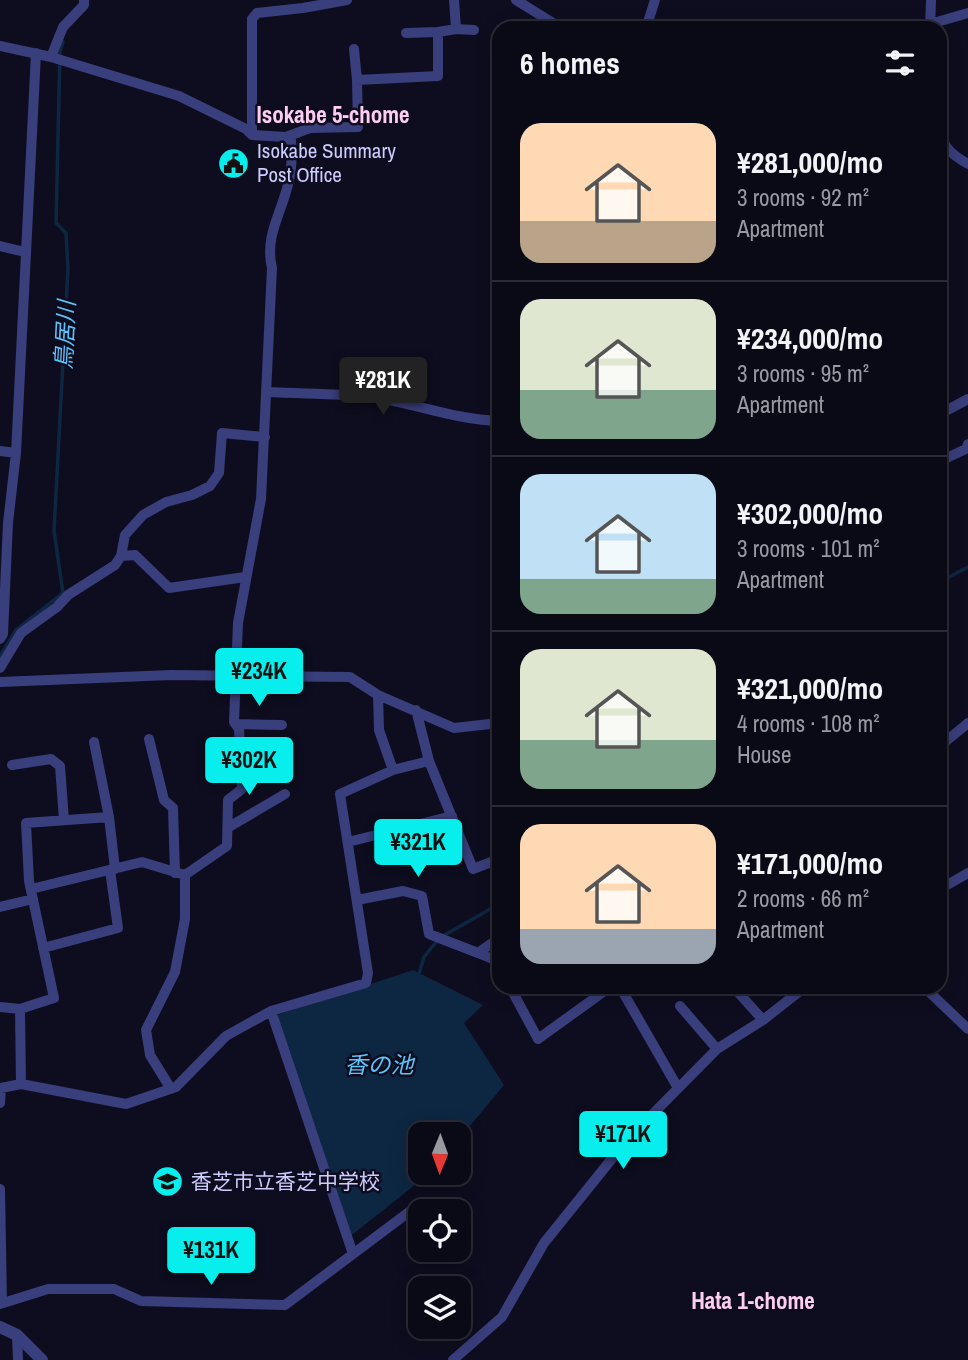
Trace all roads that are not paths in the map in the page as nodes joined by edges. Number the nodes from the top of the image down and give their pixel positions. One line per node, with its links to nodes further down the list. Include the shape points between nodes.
1 (84, 0): 20 (street, via 64,27)
2 (347, 0): 7 (street)
3 (454, 0): 13 (street)
4 (516, 0): 9 (street)
5 (654, 0): 10 (street)
6 (931, 0): 11 (street)
7 (292, 5): 22 (street, via 257,13 253,19)
8 (968, 13): 12 (street)
9 (550, 21)
10 (648, 21)
11 (930, 21)
12 (945, 21)
13 (456, 29): 14 (street); 15 (street)
14 (474, 30)
15 (438, 32): 16 (street); 21 (street, via 438,76)
16 (406, 33)
17 (0, 46): 19 (street)
18 (354, 49): 21 (street)
19 (36, 53): 20 (street); 27 (street)
20 (51, 57): 22 (street, via 179,96)
21 (358, 80): 23 (street, via 358,127 310,128)
22 (252, 135): 23 (street)
23 (286, 137): 28 (street, via 291,141 289,181 270,236)
24 (947, 149): 25 (street)
25 (968, 164)
26 (0, 246): 27 (street)
27 (25, 252): 35 (street)
28 (268, 392): 31 (street, via 372,397); 32 (street)
29 (968, 399): 30 (street)
30 (947, 410)
31 (492, 420)
32 (265, 437): 38 (street, via 222,433 219,473 209,486 143,515 125,535); 39 (street, via 261,499)
33 (968, 443): 36 (street, via 966,449)
34 (0, 451): 35 (street)
35 (16, 453): 37 (street)
36 (947, 458)
37 (4, 533): 40 (street)
38 (121, 556): 39 (street, via 135,555 169,588); 41 (street, via 116,565 68,595 21,633)
39 (245, 578): 42 (street)
40 (0, 639)
41 (0, 668)
42 (235, 676): 43 (street); 44 (street, via 350,677); 47 (street)
43 (0, 682)
44 (378, 695): 45 (street); 57 (street, via 379,730)
45 (416, 710): 49 (street, via 454,728); 55 (street)
46 (968, 723): 51 (street)
47 (236, 724): 48 (street); 54 (street)
48 (282, 724)
49 (492, 724)
50 (149, 739): 67 (street, via 164,800 173,808)
51 (947, 740)
52 (94, 742): 60 (street)
53 (281, 751): 54 (street)
54 (240, 752): 62 (street, via 242,789 228,800)
55 (429, 761): 57 (street); 59 (street)
56 (12, 765): 61 (street, via 51,759 60,766)
57 (393, 770): 63 (street, via 341,794)
58 (285, 794): 62 (street)
59 (452, 816): 63 (street); 64 (street, via 473,869)
60 (109, 817): 61 (street); 65 (street)
61 (64, 820): 69 (street, via 26,823)
62 (229, 827): 67 (street, via 227,846)
63 (348, 842): 70 (street)
64 (492, 862)
65 (112, 869): 67 (street, via 142,863); 69 (street); 73 (street, via 118,928)
66 (968, 873): 68 (street)
67 (180, 874): 91 (street, via 185,919 175,972 146,1030 150,1055)
68 (947, 885)
69 (32, 894): 71 (street); 73 (street)
70 (357, 900): 74 (street, via 404,891 422,896 429,934); 85 (street, via 369,973 366,983)
71 (0, 907)
72 (492, 943): 74 (street)
73 (43, 948): 84 (street, via 54,998)
74 (478, 953): 75 (street)
75 (492, 959)
76 (514, 994): 77 (street, via 538,1039)
77 (600, 994)
78 (624, 994): 90 (street)
79 (740, 994): 86 (street)
80 (796, 994): 86 (street)
81 (931, 994): 87 (street)
82 (680, 1006): 88 (street)
83 (0, 1007): 84 (street)
84 (20, 1009): 89 (street)
85 (271, 1012): 91 (street, via 226,1036); 95 (street)
86 (763, 1020): 88 (street)
87 (968, 1029)
88 (717, 1049): 90 (street)
89 (21, 1084): 91 (street, via 125,1104); 92 (street, via 1,1088)
90 (678, 1088): 101 (street, via 628,1140 544,1243 502,1317)
91 (171, 1089)
92 (0, 1102)
93 (0, 1189): 96 (street)
94 (408, 1213): 95 (street)
95 (353, 1254): 96 (street, via 285,1305 141,1301 114,1289 48,1289)
96 (1, 1303)
97 (0, 1327): 98 (street)
98 (17, 1335): 99 (street); 100 (street)
99 (18, 1360)
100 (42, 1360)
101 (453, 1360)

